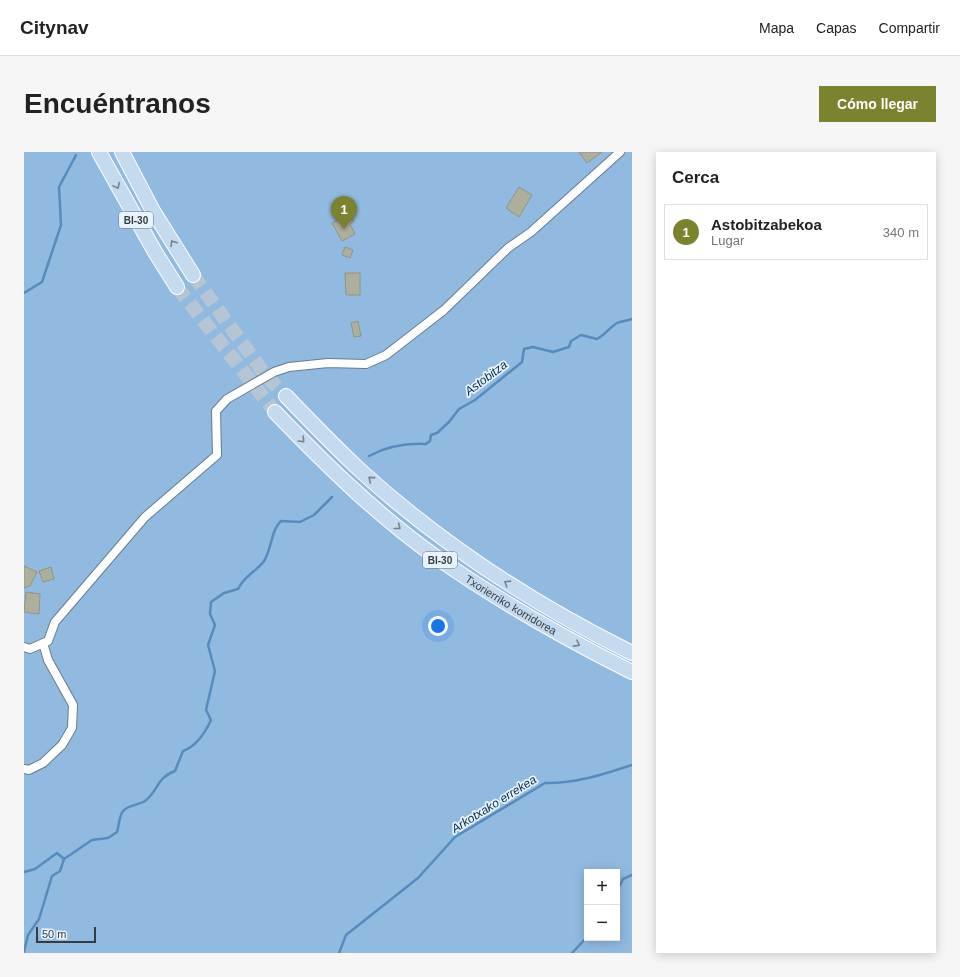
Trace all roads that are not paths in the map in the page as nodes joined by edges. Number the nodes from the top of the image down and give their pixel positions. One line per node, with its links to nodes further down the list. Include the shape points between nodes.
1 (99, 152): 7 (highway, BI-30, one-way to 7)
2 (122, 152): 5 (highway, BI-30)
3 (129, 152): 5 (highway, via 148,191)
4 (620, 152): 10 (street, via 531,232 508,248 444,310 386,355 366,364 328,363 289,367 274,372 226,399 216,411 217,455 144,517 54,622 48,641)
5 (153, 211): 6 (highway, BI-30, one-way to 5)
6 (192, 275)
7 (176, 287)
8 (286, 396): 12 (highway, Txorierriko korridorea / BI-30, one-way to 8, via 540,604 444,539 364,473)
9 (275, 412): 13 (highway, Txorierriko korridorea / BI-30, one-way to 13, via 349,485 436,557 509,606)
10 (43, 643): 11 (street, via 30,649); 14 (street, via 48,660 73,705 72,728 62,745 43,763 29,770)
11 (24, 647)
12 (632, 653)
13 (632, 672)
14 (24, 769)

